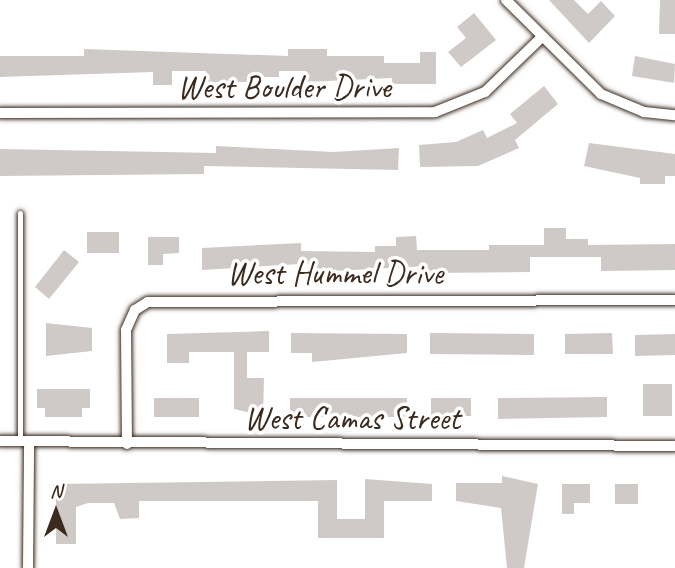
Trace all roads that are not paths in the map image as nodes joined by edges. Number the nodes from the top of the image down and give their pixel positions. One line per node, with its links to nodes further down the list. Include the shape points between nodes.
1 (506, 0): 2 (street)
2 (542, 37): 3 (street, West Boulder Drive, via 485,92 435,112); 4 (street, via 600,94 643,112)
3 (0, 113)
4 (675, 115)
5 (20, 213): 8 (lane)
6 (675, 300): 9 (street, West Hummel Drive, via 148,302 135,310 126,330)
7 (0, 441): 8 (street, West Camas Street)
8 (24, 444): 9 (street, West Camas Street); 11 (street)
9 (127, 444): 10 (street, West Camas Street)
10 (675, 446)
11 (28, 568)

